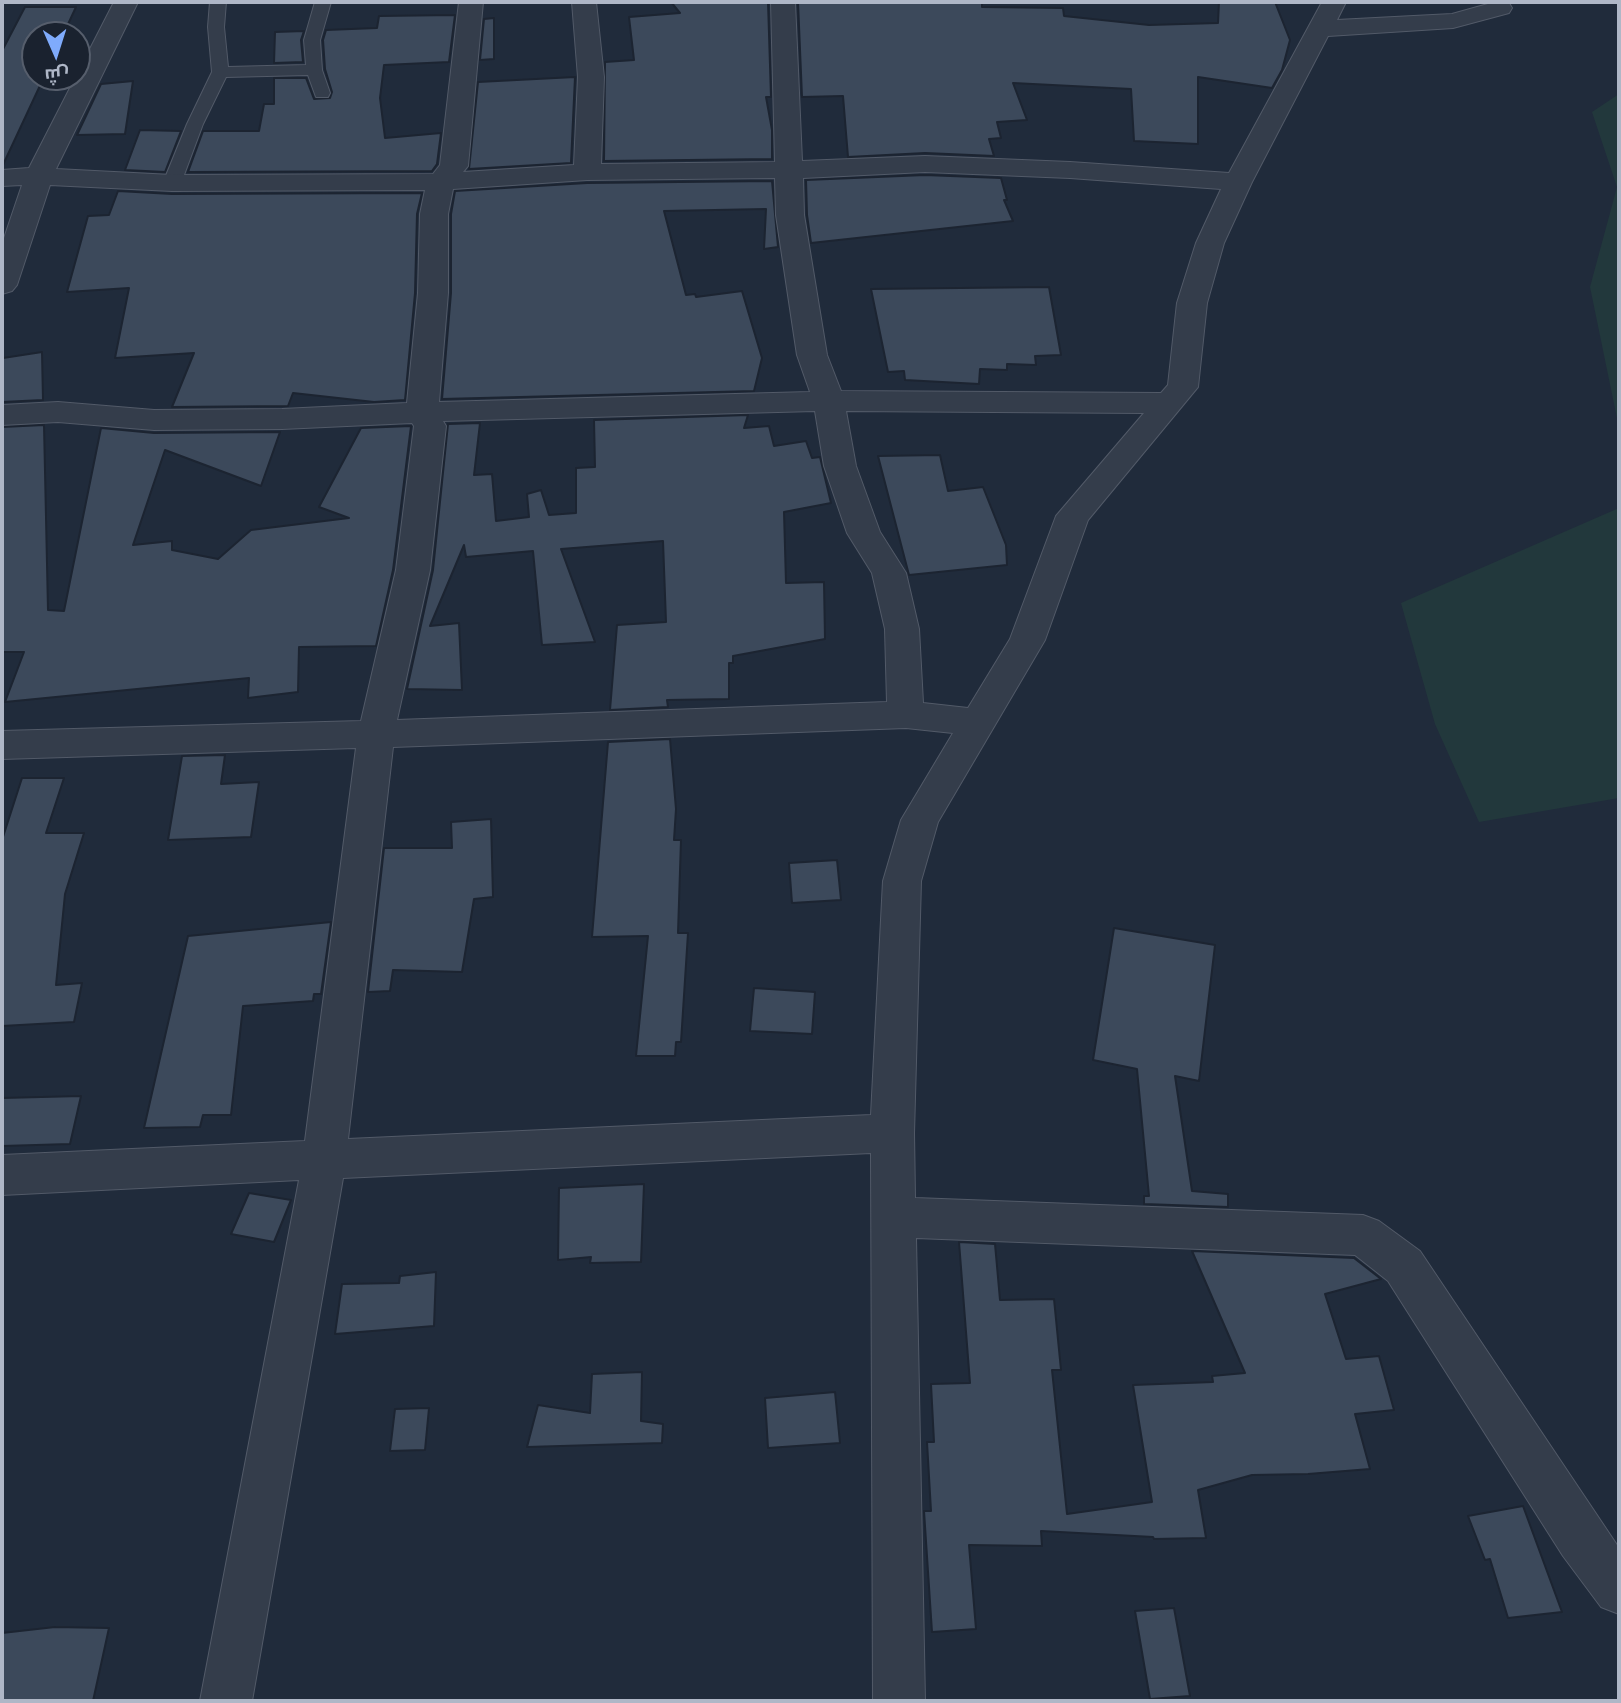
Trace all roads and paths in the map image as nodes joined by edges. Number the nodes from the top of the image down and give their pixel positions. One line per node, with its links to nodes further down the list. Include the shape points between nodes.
1 (126, 2): 15 (street)
2 (218, 2): 11 (lane)
3 (323, 2): 10 (lane, via 312,40)
4 (471, 2): 17 (street, via 454,166)
5 (584, 2): 14 (street, via 591,77)
6 (783, 2): 13 (street)
7 (1334, 2): 9 (street)
8 (1500, 8): 9 (street, via 1453,21)
9 (1320, 29): 18 (street)
10 (314, 70): 11 (lane); 12 (lane)
11 (220, 72): 19 (lane)
12 (322, 93)
13 (790, 170): 14 (street); 18 (street, via 925,164); 21 (street, via 790,215 812,355)
14 (587, 172): 17 (street)
15 (39, 176): 16 (street); 19 (street); 20 (street)
16 (2, 178)
17 (441, 182): 19 (street); 23 (street, via 434,214 433,293)
18 (1238, 182): 22 (street, via 1210,243 1192,303 1183,387)
19 (172, 183)
20 (2, 285)
21 (830, 401): 22 (street); 23 (street); 25 (street, via 840,466 863,533 889,573 902,629)
22 (1168, 403): 26 (street, via 1073,516 1027,640)
23 (422, 412): 24 (street, via 205,420 58,412); 27 (street, via 430,426 414,570)
24 (2, 415)
25 (906, 715): 26 (street); 27 (street)
26 (977, 722): 29 (street, via 919,820 902,881)
27 (376, 733): 28 (street); 30 (street)
28 (2, 745)
29 (892, 1133): 30 (street); 32 (street)
30 (324, 1161): 31 (street); 34 (street)
31 (2, 1175)
32 (892, 1217): 33 (street, via 1363,1235 1404,1266); 35 (street)
33 (1619, 1589)
34 (226, 1701)
35 (899, 1701)

